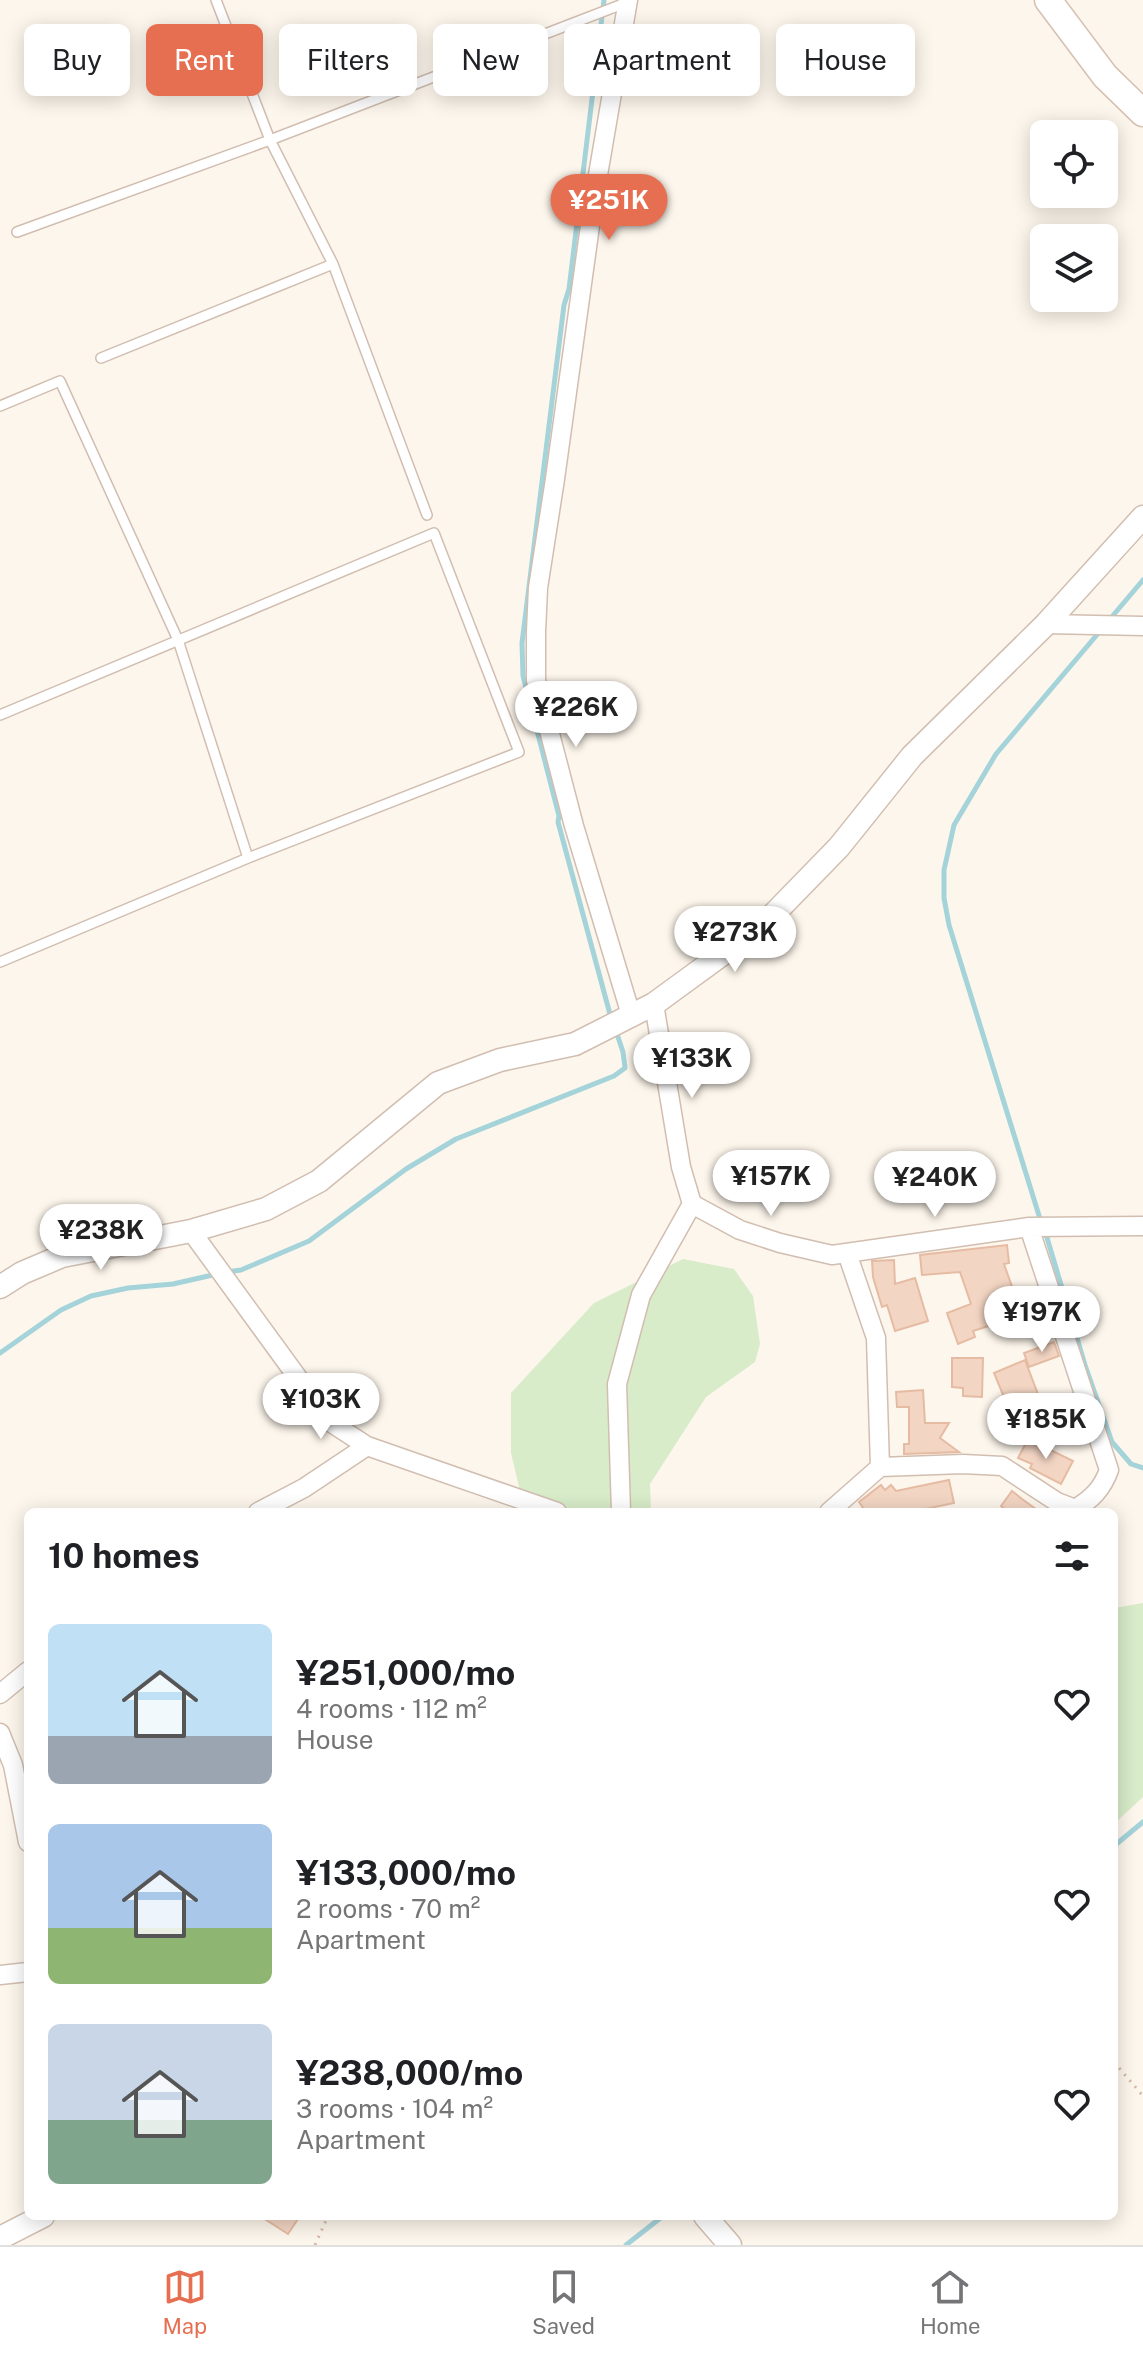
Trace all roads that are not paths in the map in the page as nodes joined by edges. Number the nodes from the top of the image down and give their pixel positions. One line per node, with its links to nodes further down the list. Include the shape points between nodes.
1 (216, 0): 5 (lane)
2 (1048, 0): 4 (main road, via 1105,76)
3 (628, 1): 5 (lane); 19 (street, via 538,588 536,680)
4 (1143, 113)
5 (270, 140): 6 (lane); 7 (lane)
6 (17, 232)
7 (333, 264): 8 (lane); 10 (lane)
8 (101, 358)
9 (0, 406): 14 (lane, via 60,381)
10 (427, 515)
11 (1143, 517): 12 (street)
12 (1046, 624): 13 (street); 18 (street, via 912,756 839,847 765,923)
13 (1143, 626)
14 (178, 640): 15 (lane); 16 (lane); 16 (lane, via 434,533 519,752)
15 (0, 715)
16 (248, 858): 17 (lane)
17 (0, 962)
18 (654, 1004): 19 (street); 20 (street)
19 (631, 1015): 23 (street, via 575,1044 500,1060 438,1083 319,1181 266,1209)
20 (692, 1204): 24 (street, via 740,1230 780,1243 832,1255); 30 (street, via 641,1295 617,1384)
21 (1143, 1226): 22 (street)
22 (1029, 1227): 24 (street); 33 (street, via 1109,1470 1105,1483)
23 (191, 1231): 25 (street, via 62,1256); 26 (street, via 330,1422)
24 (847, 1253): 27 (street, via 876,1338)
25 (0, 1287)
26 (367, 1446): 28 (street); 29 (street)
27 (880, 1467): 31 (street); 32 (street, via 1002,1466)
28 (266, 1508)
29 (545, 1508)
30 (621, 1508)
31 (834, 1508)
32 (1072, 1508)
33 (1077, 1508)
34 (24, 1674): 35 (street)
35 (0, 1694)
36 (0, 1733): 37 (street, via 13,1765)
37 (24, 1821)
38 (24, 1972): 39 (street)
39 (0, 1975)
40 (35, 2220): 42 (street)
41 (708, 2220): 43 (street)
42 (0, 2238)
43 (730, 2245)

